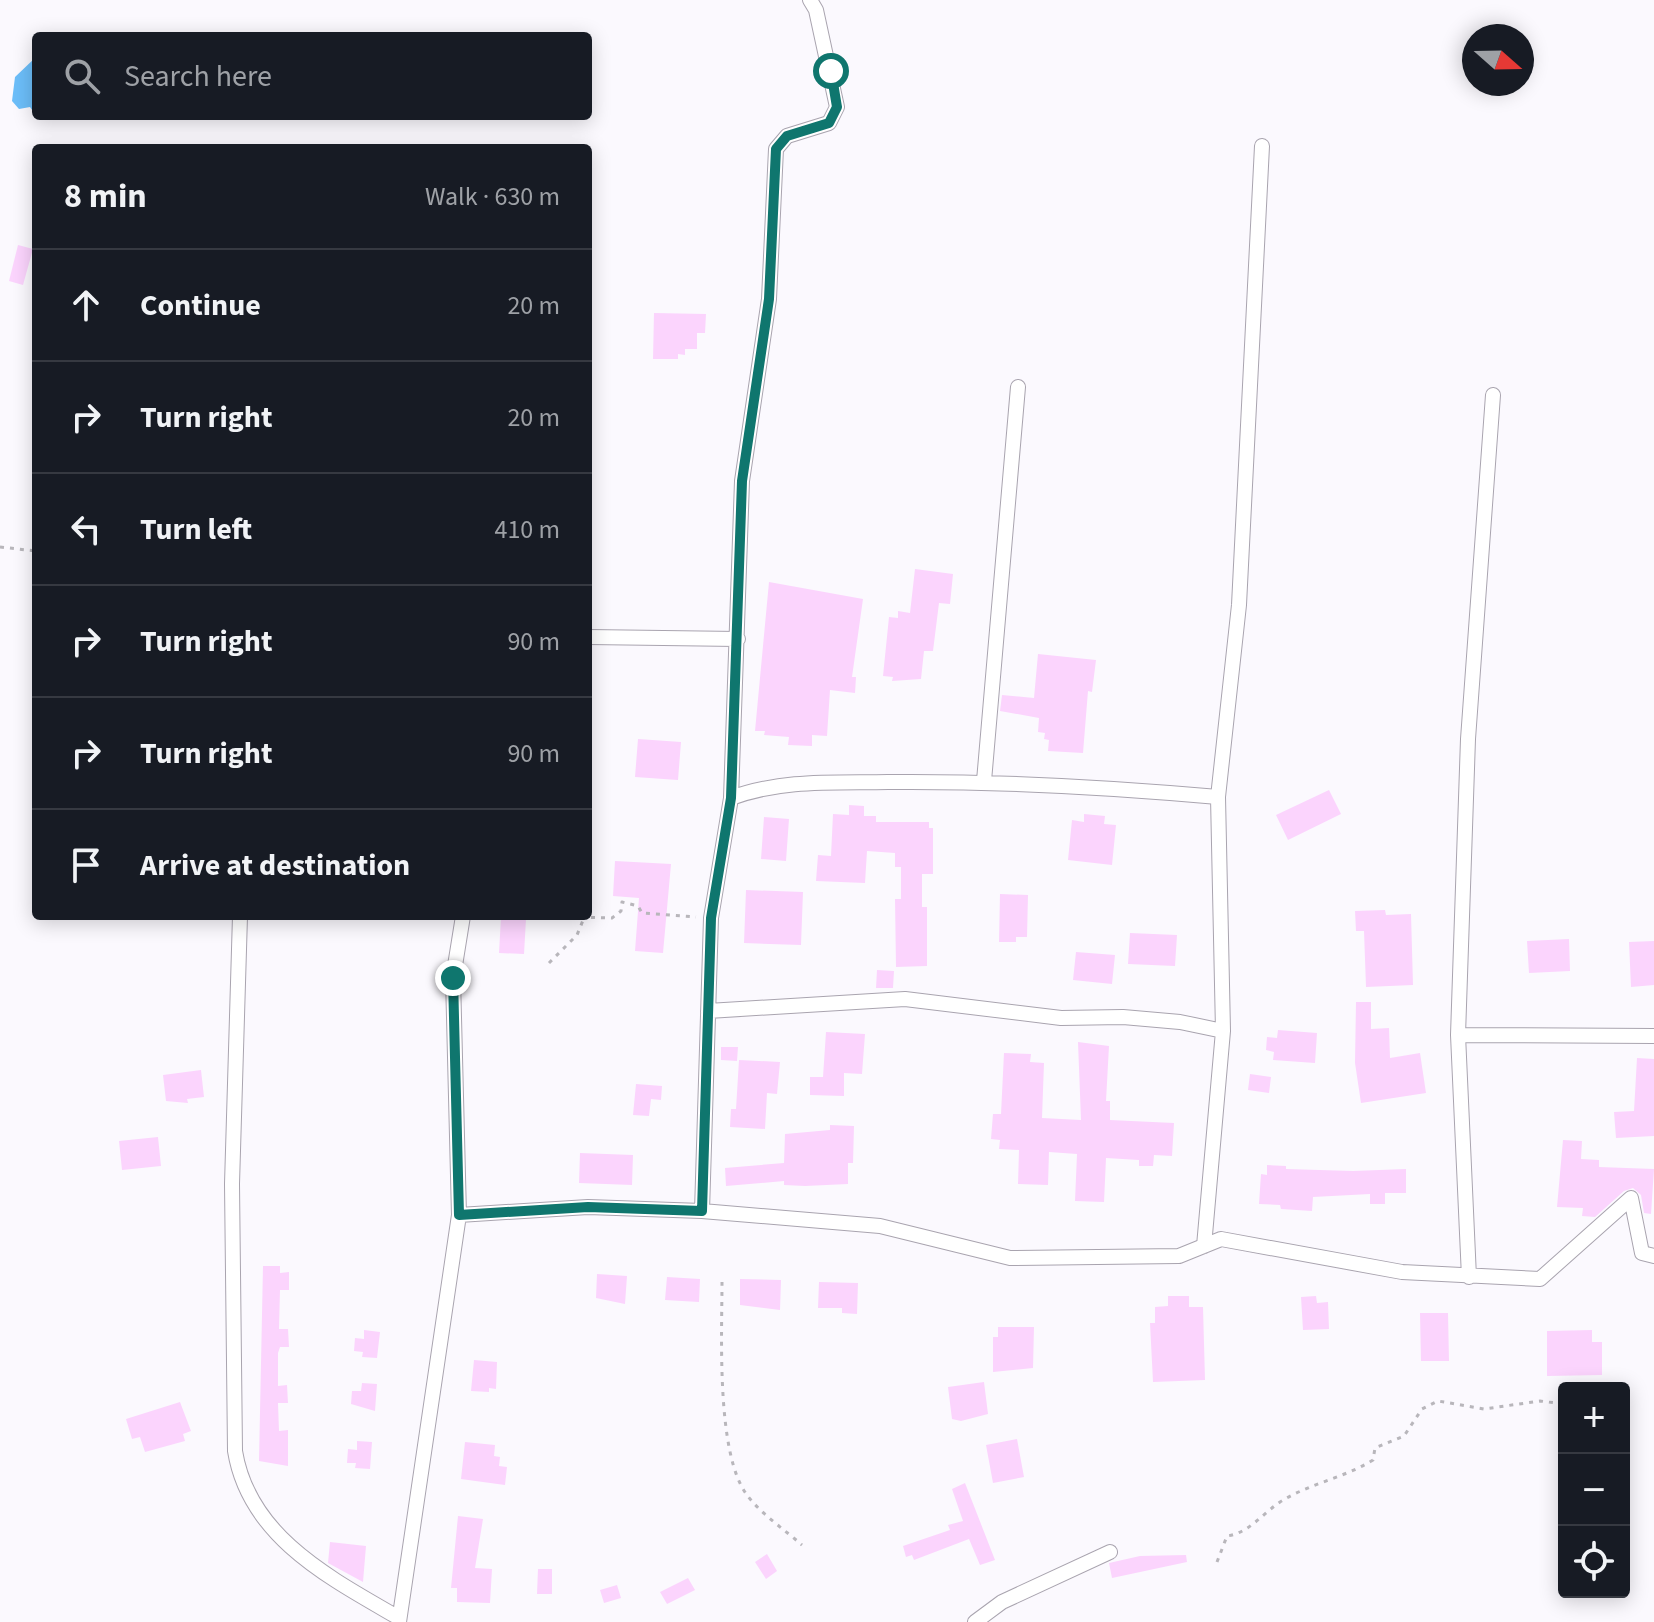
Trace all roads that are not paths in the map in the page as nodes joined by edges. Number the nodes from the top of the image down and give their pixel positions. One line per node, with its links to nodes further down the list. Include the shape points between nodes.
1 (810, 0): 6 (street, via 837,107 829,123 787,136 776,149 769,299 742,481)
2 (1262, 146): 8 (street, via 1239,605)
3 (1018, 387): 7 (street)
4 (1493, 395): 14 (street, via 1468,739)
5 (592, 637): 6 (street)
6 (738, 639): 9 (street)
7 (984, 781): 8 (street); 9 (street, via 792,783)
8 (1218, 797): 13 (street)
9 (731, 798): 12 (street, via 711,918)
10 (240, 920): 22 (street, via 232,1184 239,1476 282,1540 320,1572)
11 (462, 920): 17 (street, via 453,978)
12 (708, 1011): 13 (street, via 905,999 1061,1018 1180,1022); 16 (street)
13 (1223, 1031): 18 (street)
14 (1458, 1035): 15 (street); 20 (street)
15 (1654, 1036)
16 (702, 1211): 17 (street, via 588,1207); 18 (street, via 880,1226 1010,1258 1179,1256)
17 (459, 1215): 22 (street)
18 (1204, 1246): 20 (street, via 1221,1239 1402,1272)
19 (1654, 1256): 20 (street, via 1642,1253 1631,1198 1540,1279)
20 (1469, 1277)
21 (1110, 1552): 23 (street, via 1002,1602)
22 (399, 1620)
23 (975, 1622)

